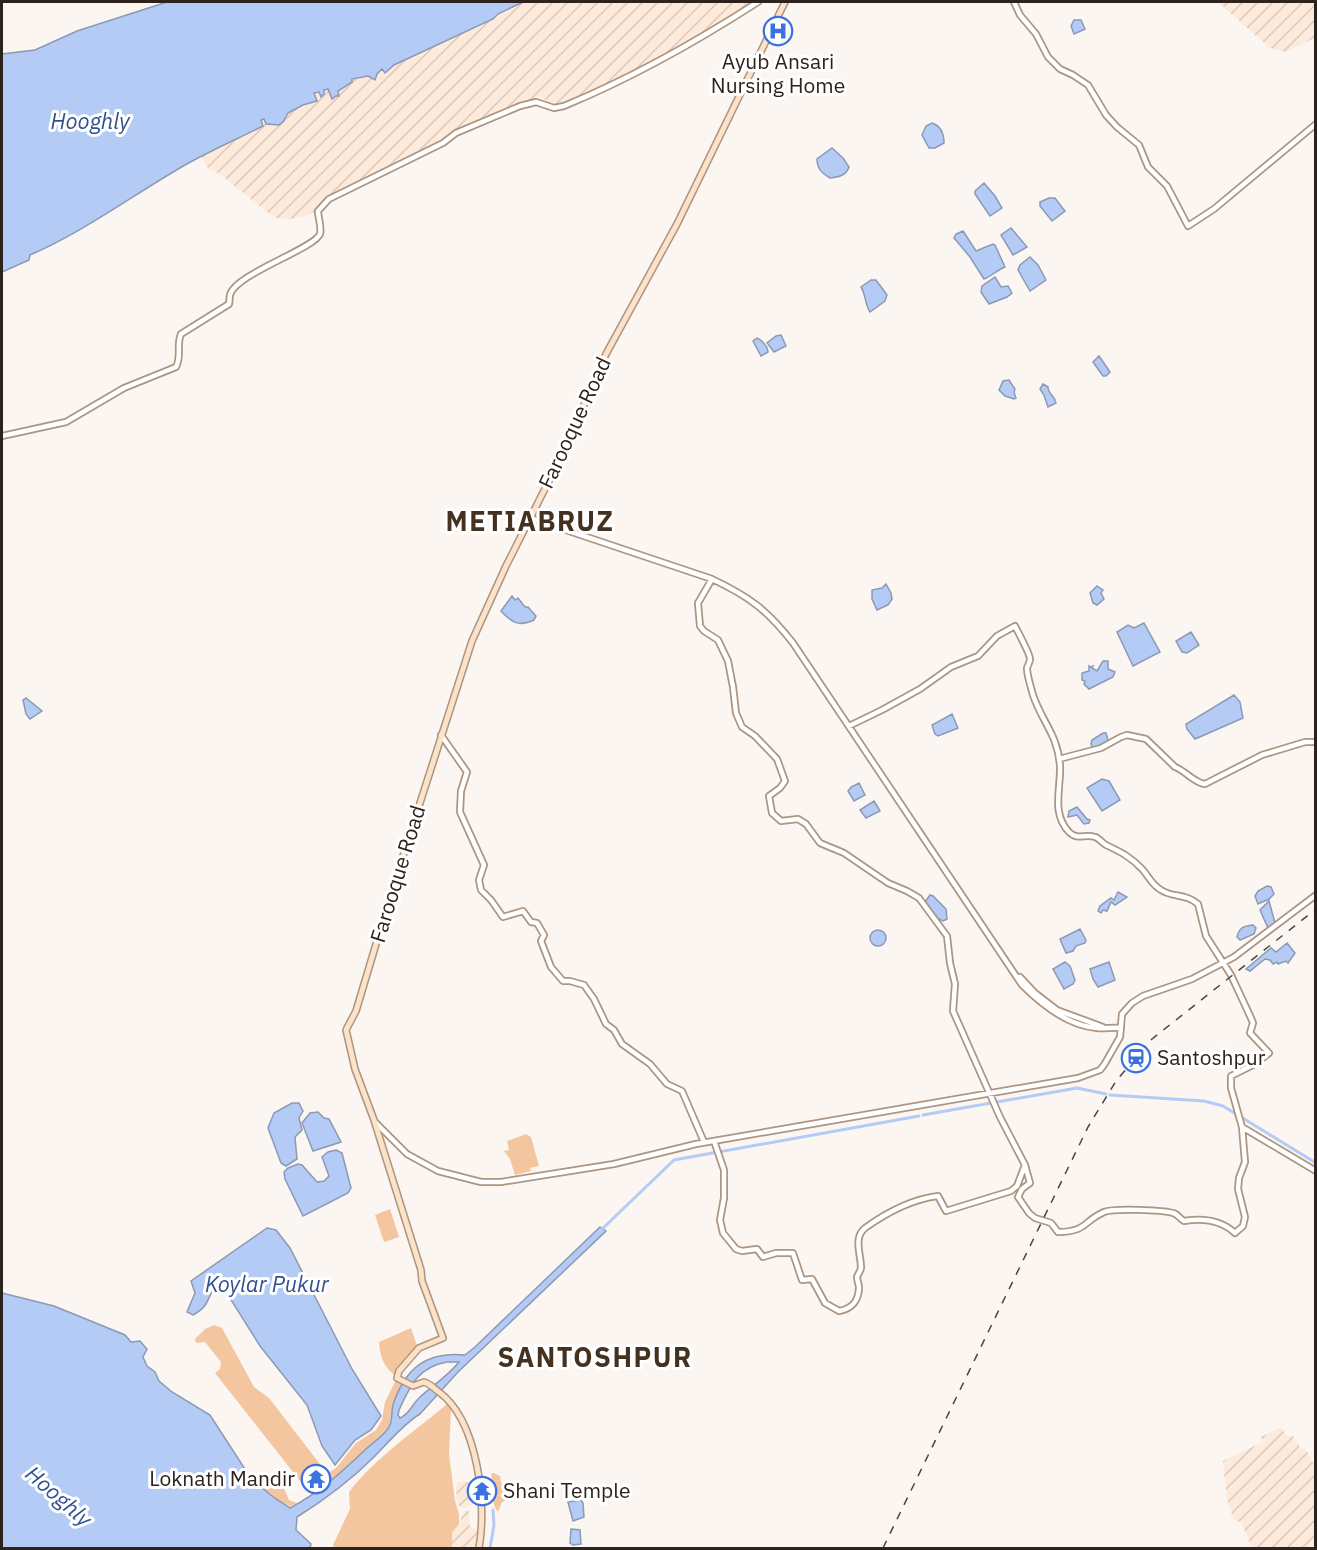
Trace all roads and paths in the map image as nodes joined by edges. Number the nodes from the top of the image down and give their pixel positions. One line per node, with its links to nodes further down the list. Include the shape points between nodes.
1 (758, 2): 5 (street, via 632,76 564,106 554,108 539,102 520,106 456,133 329,199 318,211 320,231 315,240 240,284 230,295 229,304 178,337 180,357 176,368 124,388 66,422)
2 (785, 2): 6 (main road, Farooque Road, via 677,224 606,354)
3 (1014, 2): 4 (street, via 1048,57 1092,88 1106,115 1139,145 1148,167 1167,186 1188,226)
4 (1316, 124)
5 (2, 436)
6 (531, 517): 7 (street); 8 (street, via 714,578 747,594 779,621); 9 (main road, Farooque Road, via 472,641)
7 (712, 579): 8 (street, via 767,612); 15 (street, via 698,603 699,619 702,629 716,638 728,661 740,724 780,764 785,781 769,796 772,813 781,821 798,819 820,843 844,853 923,903 947,936 956,984 953,1011)
8 (850, 725): 11 (street, via 920,689 951,667 978,656 997,636 1015,626 1030,658 1027,671 1033,696 1053,736); 14 (street, via 1015,975 1054,1012 1098,1028)
9 (441, 735): 16 (main road, Farooque Road, via 356,1011 346,1030); 18 (street, via 467,772 460,812 483,862 479,880 482,892 502,917 523,911 531,922 537,922 551,967 563,981 584,985 622,1044 650,1064 667,1084 682,1090)
10 (1316, 742): 11 (street, via 1262,755 1205,784 1172,764 1142,737 1124,735 1101,748)
11 (1059, 759): 13 (street, via 1058,807 1067,829 1075,837 1095,837 1123,852 1157,888 1196,902 1206,936)
12 (1316, 895): 13 (street)
13 (1223, 963): 14 (street, via 1143,996 1124,1012); 17 (street, via 1252,1021 1250,1034 1269,1053 1232,1075 1231,1088)
14 (1121, 1028): 15 (street, via 1119,1042 1100,1071)
15 (991, 1095): 19 (street); 20 (street)
16 (374, 1120): 18 (street, via 412,1158 447,1174 481,1182 512,1181 614,1164); 24 (main road, via 443,1338 419,1348 399,1371 400,1380 413,1386 424,1382 432,1385 451,1404 465,1429 480,1471 483,1516)
17 (1242, 1124): 21 (street); 23 (street, via 1245,1162 1238,1190 1245,1217 1243,1226 1235,1233 1205,1219 1184,1221 1175,1213 1143,1210 1109,1211 1081,1229 1058,1232 1051,1223 1029,1213)
18 (704, 1142): 19 (street)
19 (715, 1143): 22 (street, via 724,1170 720,1223 726,1238 736,1249 757,1249 763,1257 793,1254 802,1280 812,1280 825,1303 839,1311 855,1301 861,1270 857,1240 870,1225 920,1199 938,1196 946,1210)
20 (1025, 1165): 22 (street); 23 (street, via 1030,1183)
21 (1316, 1171)
22 (1013, 1191): 23 (street)
23 (1018, 1197)
24 (479, 1548)

